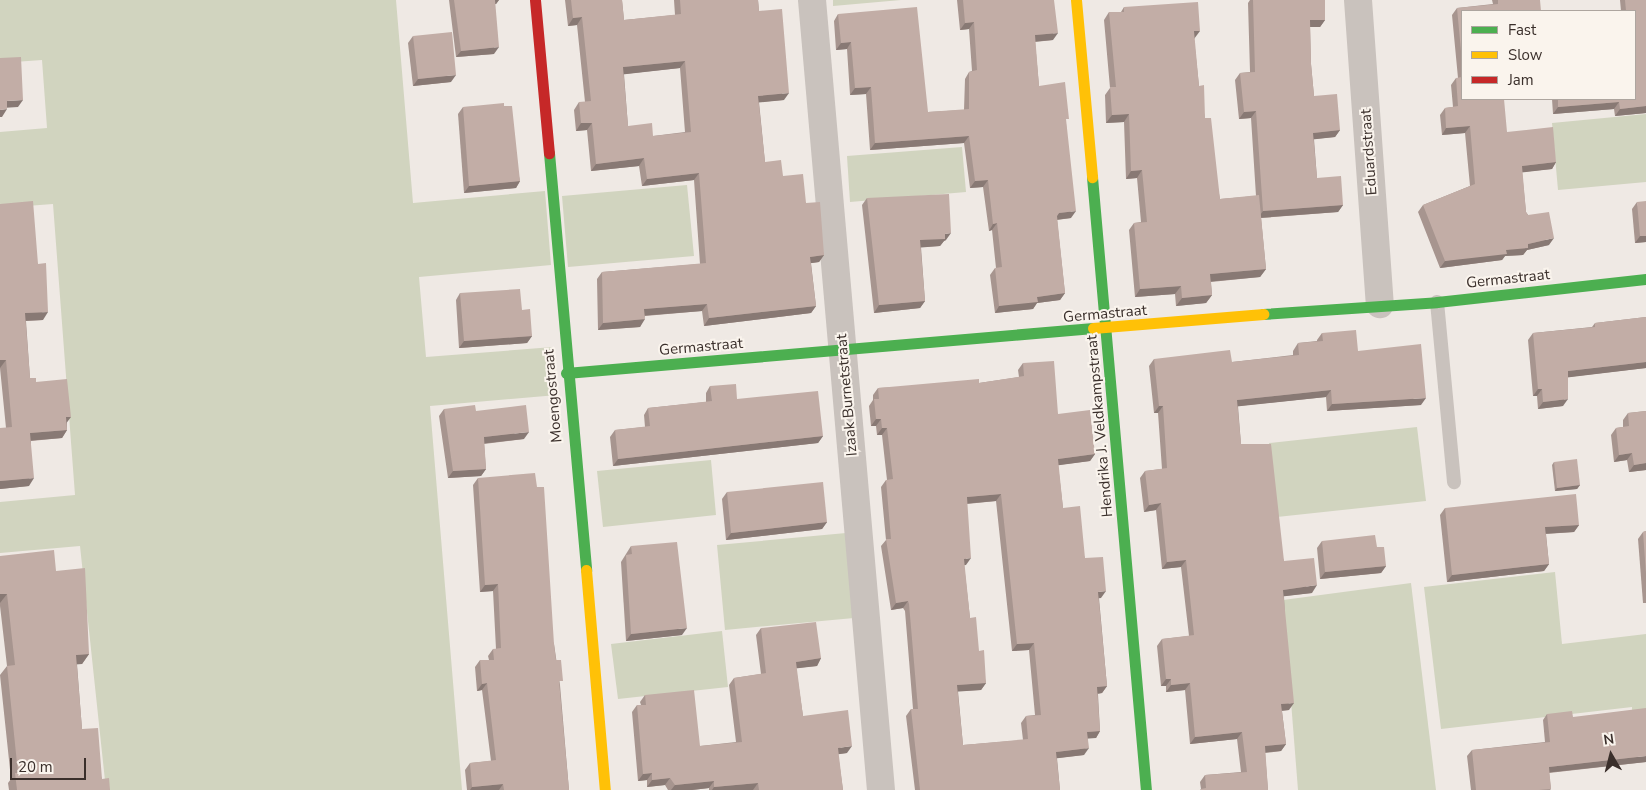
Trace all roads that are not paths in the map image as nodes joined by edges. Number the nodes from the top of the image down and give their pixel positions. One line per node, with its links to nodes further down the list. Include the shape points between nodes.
1 (535, 0): 10 (street, Moengostraat)
2 (812, 0): 9 (street, Izaak Burnetstraat)
3 (1076, 0): 8 (street, Hendrika J. Veldkampstraat)
4 (1358, 0): 7 (street, Eduardstraat)
5 (1646, 279): 6 (street, Germastraat)
6 (1437, 302): 7 (street, Germastraat); 11 (lane)
7 (1380, 304): 8 (street, Germastraat)
8 (1107, 330): 9 (street, Germastraat); 14 (street, Hendrika J. Veldkampstraat)
9 (843, 350): 10 (street, Germastraat); 13 (street, Izaak Burnetstraat)
10 (566, 373): 12 (street, Moengostraat)
11 (1454, 482)
12 (605, 790)
13 (881, 790)
14 (1146, 790)

